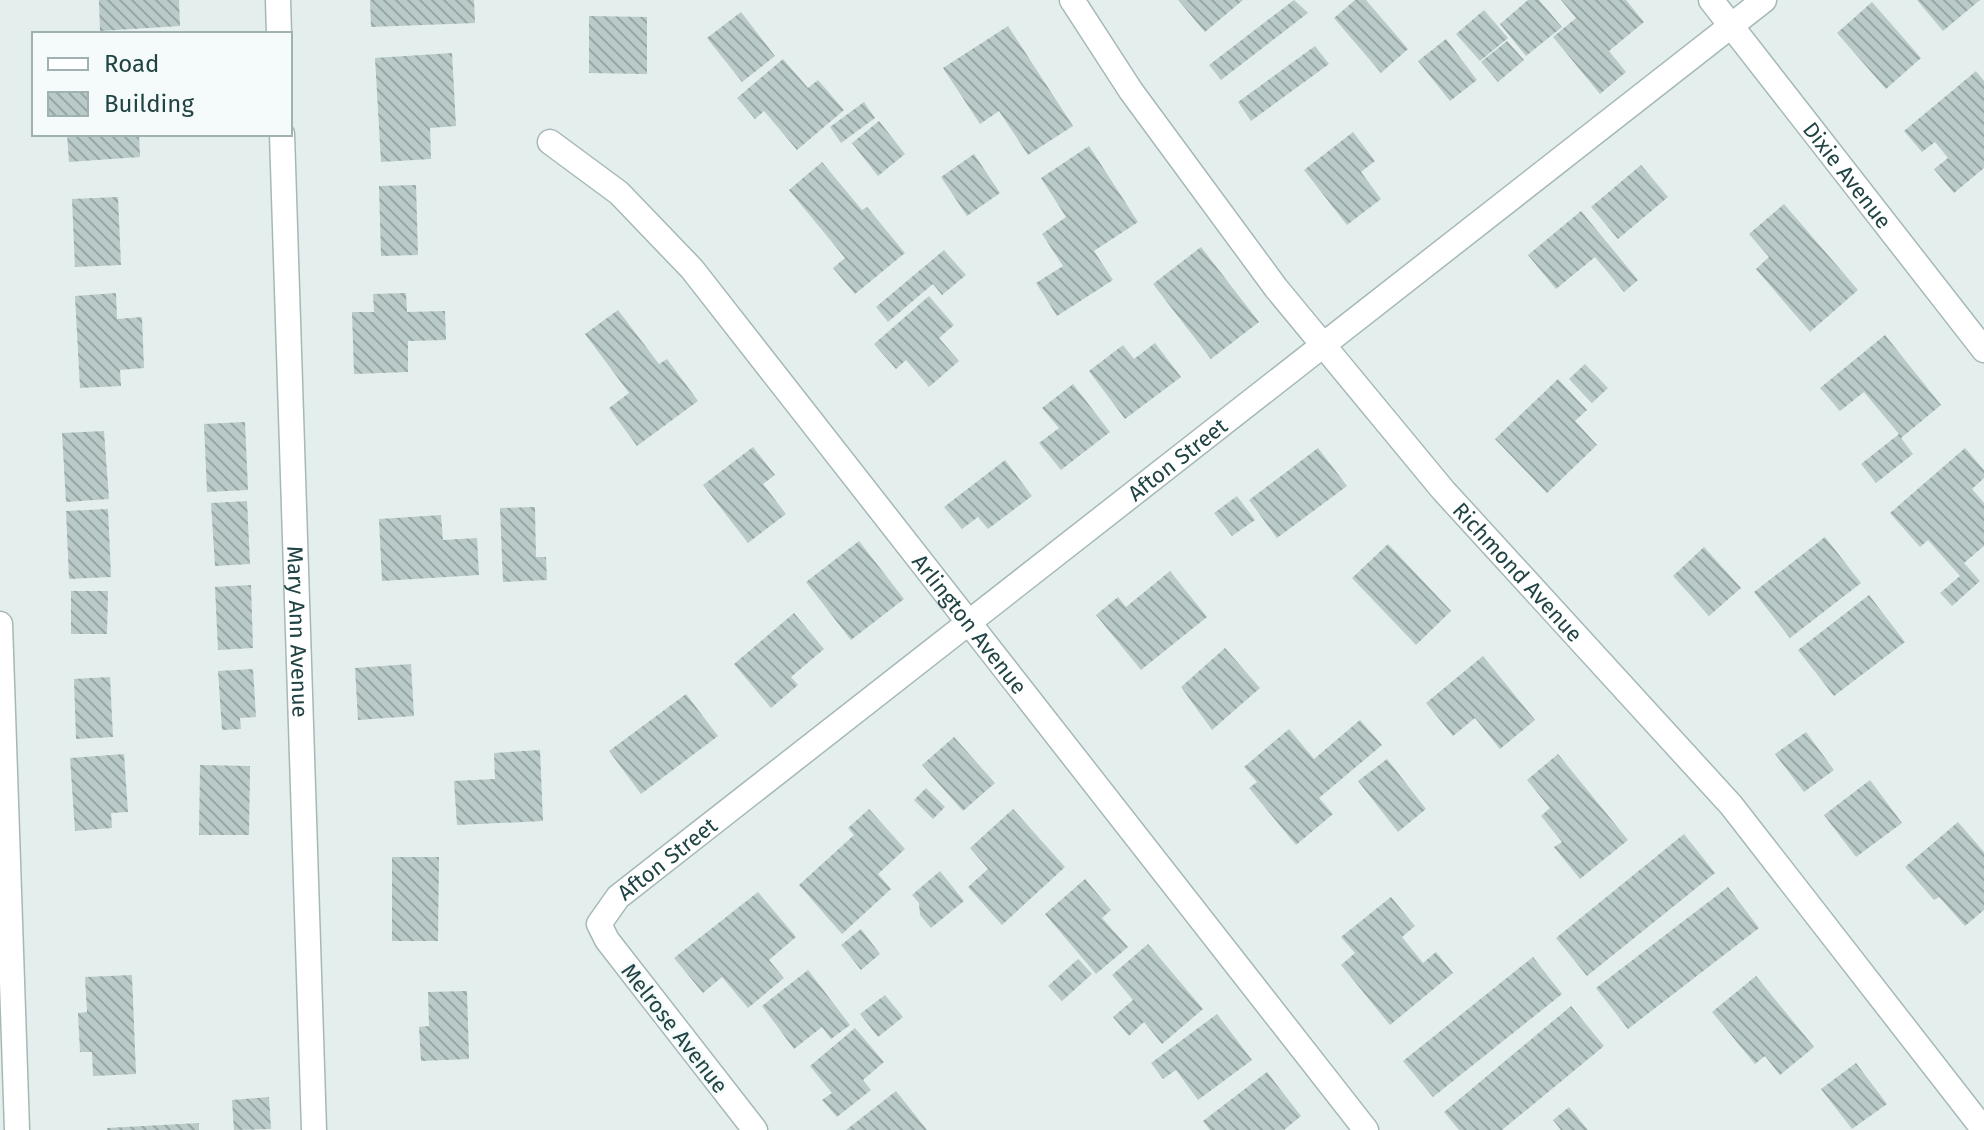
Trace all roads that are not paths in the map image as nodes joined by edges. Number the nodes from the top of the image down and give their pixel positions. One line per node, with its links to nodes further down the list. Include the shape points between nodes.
1 (278, 0): 6 (street)
2 (1072, 0): 9 (street, Richmond Avenue, via 1149,115)
3 (1711, 0): 5 (street, Dixie Avenue)
4 (1764, 0): 5 (street, Afton Street)
5 (1731, 26): 9 (street, Afton Street); 10 (street, Dixie Avenue)
6 (279, 32)
7 (282, 136): 15 (street, Mary Ann Avenue)
8 (550, 142): 11 (street, Arlington Avenue, via 619,193 692,269)
9 (1323, 345): 11 (street, Afton Street); 18 (street, Richmond Avenue, via 1443,490 1731,805)
10 (1984, 350)
11 (970, 622): 13 (street, Afton Street, via 618,897); 17 (street, Arlington Avenue)
12 (0, 624): 14 (street)
13 (599, 924): 16 (street, Melrose Avenue)
14 (17, 1130)
15 (314, 1130)
16 (755, 1130)
17 (1366, 1130)
18 (1984, 1130)

